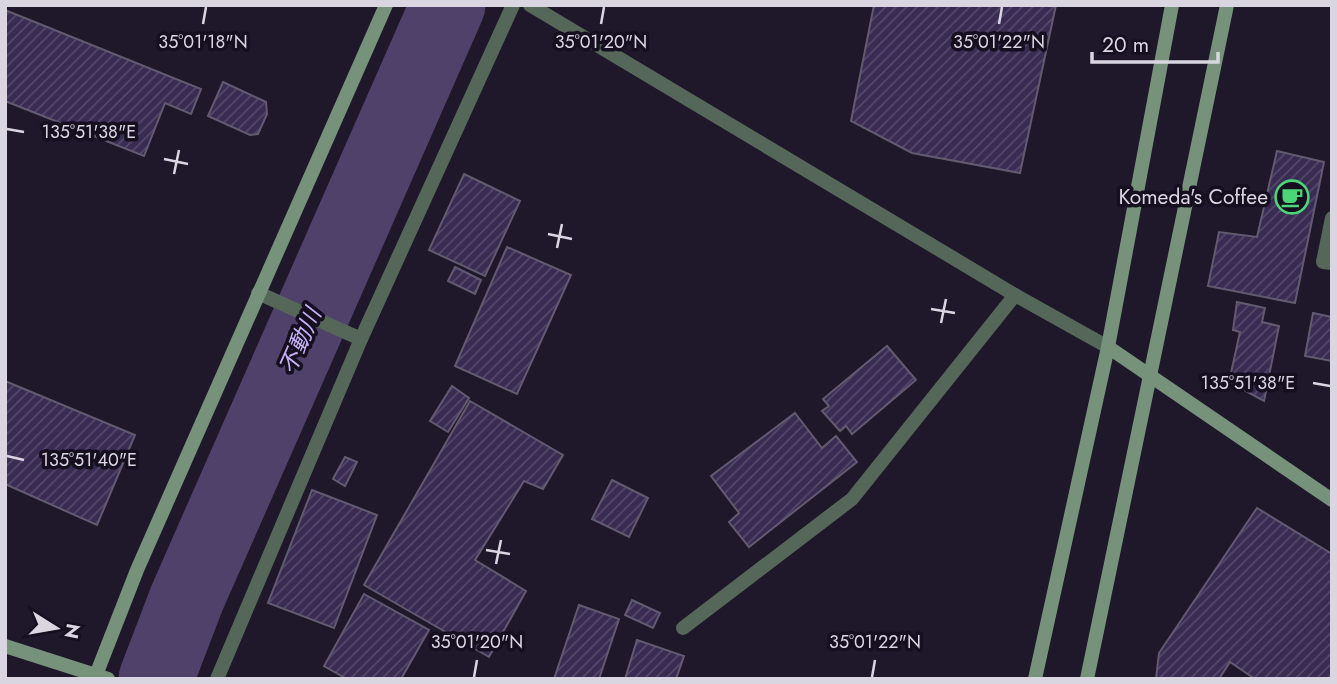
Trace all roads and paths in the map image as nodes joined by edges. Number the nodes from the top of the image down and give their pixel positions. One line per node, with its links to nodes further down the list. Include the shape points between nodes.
1 (386, 5): 8 (street)
2 (513, 5): 10 (street)
3 (530, 5): 9 (street)
4 (1172, 5): 11 (street)
5 (1227, 5): 12 (street)
6 (1332, 218): 7 (street, via 1323,262)
7 (1332, 263)
8 (258, 293): 10 (street); 16 (street, via 137,570)
9 (1014, 295): 11 (street); 14 (street, via 852,499)
10 (361, 340): 17 (street)
11 (1108, 347): 12 (street); 18 (street)
12 (1150, 376): 13 (street); 19 (street)
13 (1332, 500)
14 (682, 628)
15 (5, 646): 16 (street)
16 (99, 678)
17 (217, 679)
18 (1035, 679)
19 (1087, 679)

